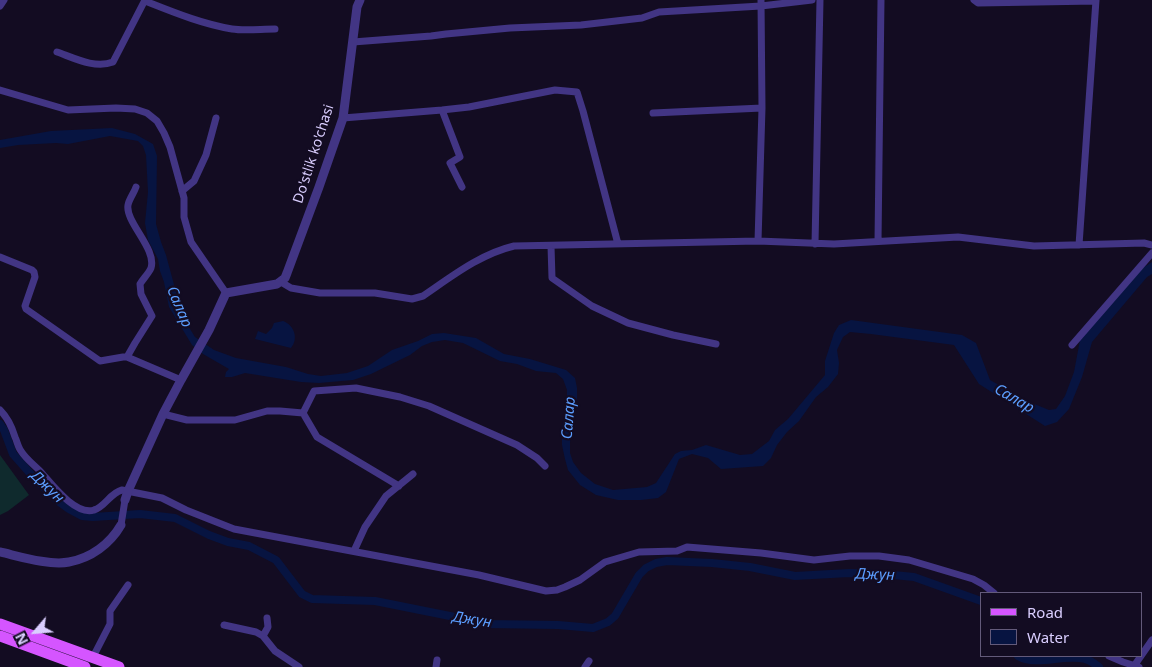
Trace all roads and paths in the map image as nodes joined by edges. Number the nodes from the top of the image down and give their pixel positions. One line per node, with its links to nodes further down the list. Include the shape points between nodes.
1 (4, 0): 10 (street)
2 (145, 0): 11 (street, via 233,29); 13 (street, via 113,62 90,63)
3 (360, 0): 12 (street, Do'stlik ko'chasi)
4 (812, 0): 9 (street)
5 (820, 0): 26 (street)
6 (881, 0): 24 (street)
7 (974, 0): 8 (street, via 978,3)
8 (1096, 1): 27 (street)
9 (761, 3): 12 (street, via 658,12 642,18 581,25); 15 (street)
10 (0, 6)
11 (275, 29)
12 (353, 42): 19 (street, Do'stlik ko'chasi)
13 (57, 52)
14 (0, 90): 22 (street, via 68,110 116,108 148,113 164,132)
15 (762, 108): 17 (street); 23 (street)
16 (442, 110): 19 (street); 21 (street, via 460,157 450,163); 25 (street, via 555,90 577,92)
17 (654, 113)
18 (216, 118): 22 (street, via 206,155 194,181)
19 (343, 118): 32 (street, Do'stlik ko'chasi)
20 (136, 187): 36 (street, via 128,206 150,254 151,269 140,284 141,294 152,316)
21 (462, 187)
22 (182, 191): 33 (street, via 184,217 191,242)
23 (758, 241): 25 (street); 26 (street)
24 (878, 241): 26 (street); 27 (street, via 958,237 1034,246)
25 (618, 244): 29 (street)
26 (815, 244)
27 (1079, 245): 28 (street)
28 (1152, 245)
29 (551, 246): 32 (street, via 505,248 472,264 418,298 374,292 320,293 291,288); 34 (street, via 552,278 592,306 628,323)
30 (1152, 253): 35 (street)
31 (0, 257): 36 (street, via 34,272 26,309 100,361)
32 (282, 282): 33 (street)
33 (226, 293): 37 (street)
34 (716, 344)
35 (1072, 344)
36 (127, 357): 37 (street)
37 (181, 380): 40 (street)
38 (0, 410): 44 (street, via 20,450 74,505 86,511 95,510 116,491 122,490)
39 (303, 413): 40 (street, via 267,411 235,420 187,420); 41 (street, via 314,391 356,388 400,397 517,444); 43 (street, via 317,437)
40 (163, 414): 44 (street)
41 (546, 466)
42 (413, 474): 43 (street)
43 (398, 486): 46 (street, via 386,496 365,527)
44 (126, 496): 45 (street); 46 (street, via 162,498 234,529)
45 (121, 525): 47 (street, via 98,550 68,563 31,560)
46 (354, 551): 49 (street, via 546,590 565,588 605,562 639,552 678,551 687,547 814,560 879,556 909,560 955,573 973,579)
47 (0, 552)
48 (128, 585): 56 (street, via 110,611 110,624)
49 (993, 592)
50 (267, 618): 54 (street, via 268,627)
51 (0, 624): 56 (main road)
52 (224, 625): 54 (street)
53 (0, 636): 59 (main road)
54 (263, 636): 61 (street, via 275,651)
55 (1152, 640): 58 (street)
56 (93, 657): 60 (main road)
57 (1111, 657): 58 (street)
58 (1137, 666)
59 (85, 667)
60 (118, 667)
61 (298, 667)

